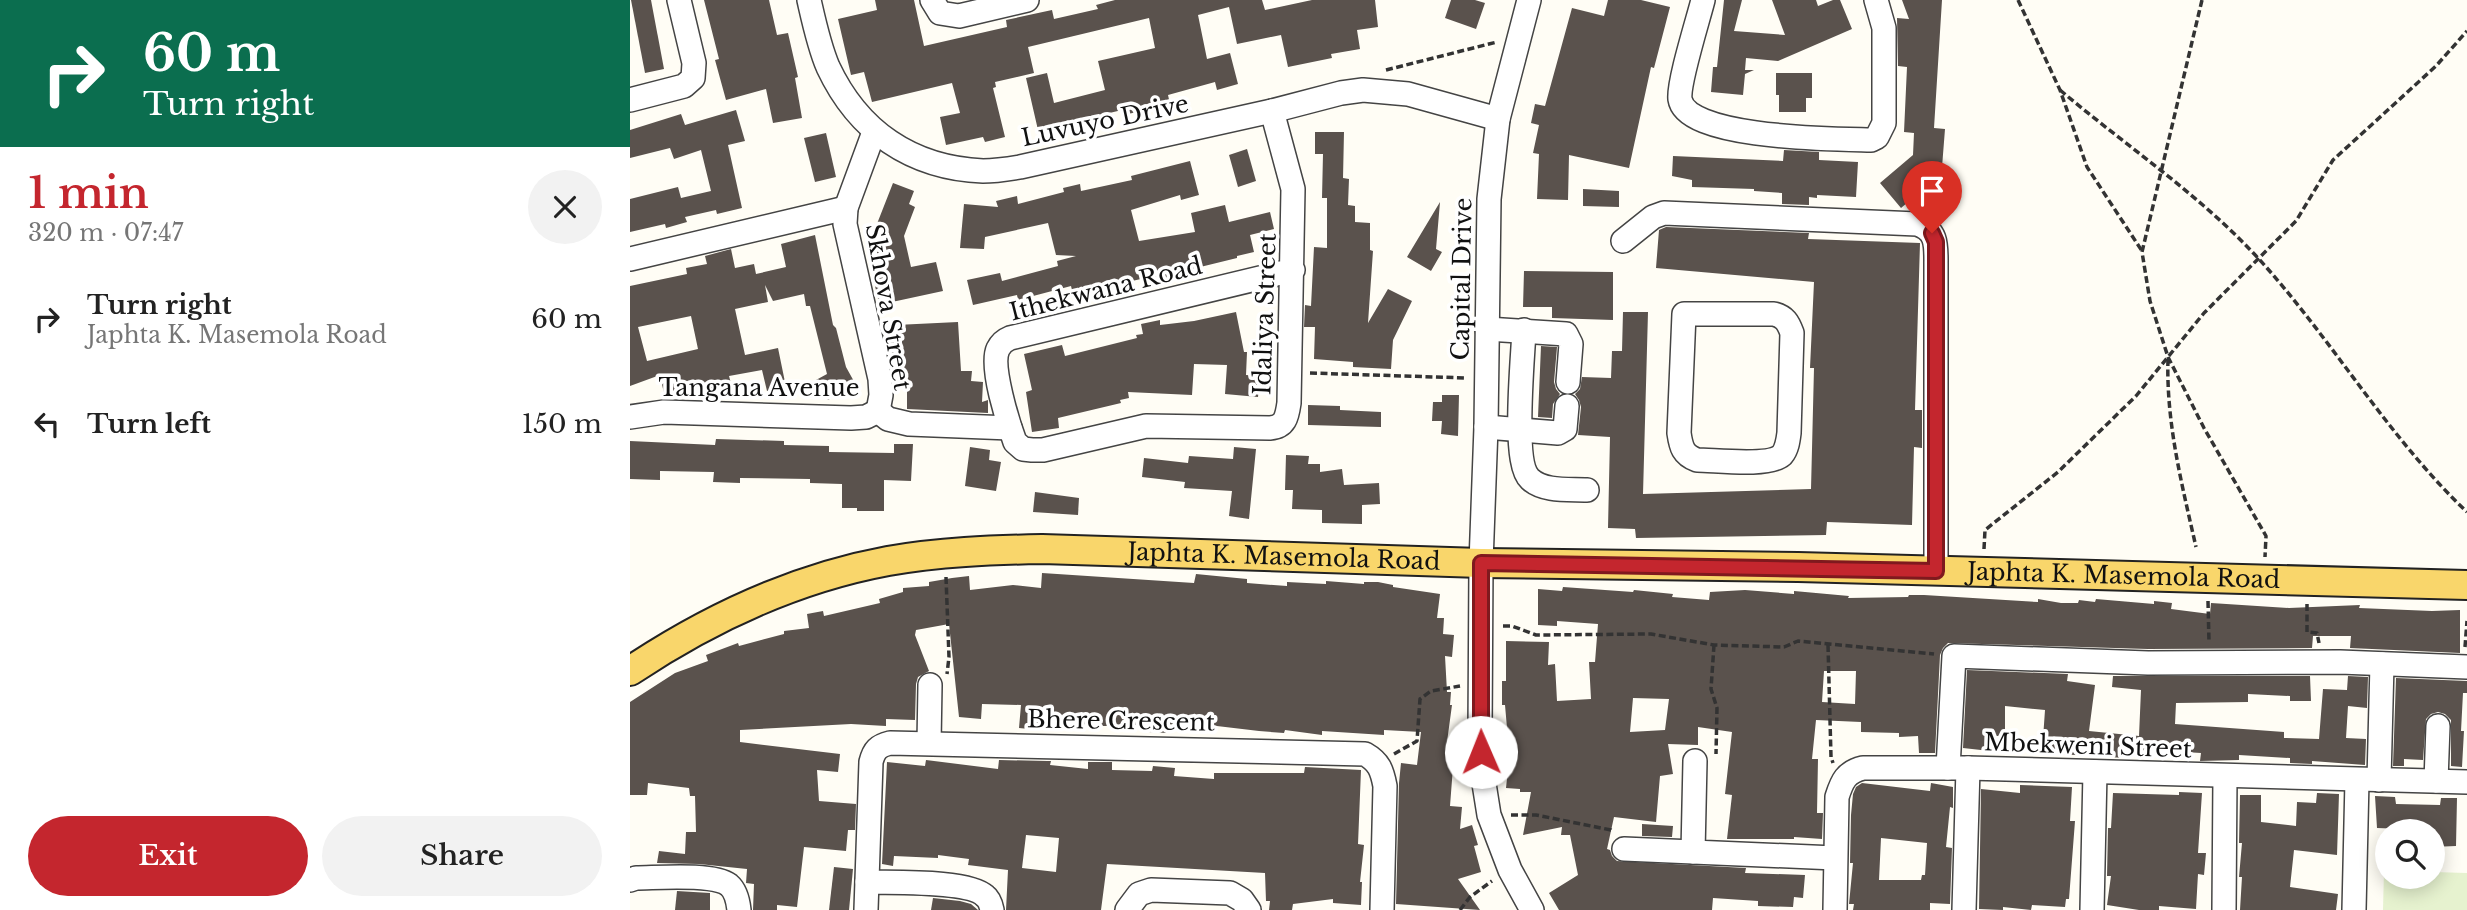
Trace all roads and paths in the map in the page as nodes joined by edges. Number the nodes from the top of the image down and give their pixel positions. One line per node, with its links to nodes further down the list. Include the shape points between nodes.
1 (679, 0): 14 (street, via 694,63 693,78 684,86)
2 (808, 0): 17 (street, Luvuyo Drive, via 827,65 845,99)
3 (932, 0): 4 (street, via 940,13 959,16)
4 (1027, 0)
5 (1529, 0): 11 (street, Capital Drive)
6 (1703, 0): 7 (street, via 1680,91 1689,115 1755,134 1871,140 1884,123 1884,28)
7 (1876, 0)
8 (2018, 0): 13 (path)
9 (2202, 0): 18 (path)
10 (2467, 32): 23 (path, via 2333,160 2296,222)
11 (1520, 37): 12 (path, via 1387,69); 16 (street, Capital Drive)
12 (1363, 90): 15 (street, Luvuyo Drive); 16 (street, Luvuyo Drive, via 1408,94)
13 (2060, 90): 18 (path); 21 (path, via 2087,167)
14 (630, 100)
15 (1272, 111): 17 (street, Luvuyo Drive, via 985,171 922,159); 24 (street, Idaliya Street, via 1293,189)
16 (1499, 119): 26 (street, Capital Drive, via 1489,200)
17 (874, 132): 19 (street, Skhova Street)
18 (2162, 170): 21 (path); 23 (path)
19 (846, 208): 22 (street); 33 (street, Skhova Street, via 847,240 880,379)
20 (1623, 241): 44 (street, via 1664,213 1917,224 1932,233 1936,242)
21 (2142, 252): 28 (path, via 2150,300)
22 (630, 259)
23 (2258, 259): 28 (path); 40 (path, via 2412,453)
24 (1293, 270): 29 (street, Idaliya Street); 36 (street, Ithekwana Road, via 1004,341 996,356)
25 (1684, 314): 25 (street, via 1774,314 1788,324 1792,333 1789,433 1780,457 1767,461 1687,456 1679,433)
26 (1487, 329): 27 (street); 30 (street, Capital Drive)
27 (1524, 330): 31 (street, via 1560,332 1570,338); 37 (street)
28 (2168, 357): 41 (path, via 2171,425); 45 (path, via 2136,396 2058,472 1985,530); 46 (path, via 2266,536)
29 (1290, 372): 30 (path); 38 (street, Idaliya Street, via 1287,416 1278,428 1146,426 1043,450)
30 (1486, 378): 35 (street, Capital Drive)
31 (1568, 382)
32 (1567, 406): 37 (street, via 1563,431)
33 (878, 411): 34 (street, Tangana Avenue, via 851,418 664,412); 36 (street, Tangana Avenue, via 888,419 909,424)
34 (630, 417)
35 (1486, 427): 37 (street); 43 (street, Capital Drive)
36 (1010, 428): 38 (street, Ithekwana Road)
37 (1520, 430): 39 (street, via 1520,457 1530,479 1543,486)
38 (1023, 449)
39 (1587, 490)
40 (2467, 512)
41 (2196, 547)
42 (944, 553): 43 (main road, Japhta K. Masemola Road, via 1042,548); 58 (main road, Japhta K. Masemola Road, via 887,561 783,590 715,621); 59 (path, via 949,669 945,682)
43 (1481, 563): 44 (main road, Japhta K. Masemola Road); 60 (street, Capital Drive)
44 (1936, 571): 45 (main road, Japhta K. Masemola Road)
45 (1982, 572): 46 (main road, Japhta K. Masemola Road)
46 (2263, 580): 47 (main road, Japhta K. Masemola Road)
47 (2307, 581): 48 (main road, Japhta K. Masemola Road); 54 (path, via 2307,632 2317,633)
48 (2467, 585)
49 (2208, 599): 55 (path)
50 (1503, 626): 52 (path, via 1536,635 1651,634)
51 (1828, 644): 52 (path, via 1798,641 1784,648); 53 (path); 68 (path, via 1831,757)
52 (1714, 646): 64 (path, via 1715,761)
53 (1954, 656): 55 (street); 65 (street)
54 (2322, 662): 55 (street); 56 (street)
55 (2211, 663)
56 (2382, 664): 57 (street); 69 (street)
57 (2467, 667)
58 (630, 671)
59 (930, 685): 62 (street)
60 (1480, 686): 63 (path, via 1431,691 1420,699 1417,741); 72 (street, Capital Drive, via 1482,771)
61 (2438, 726): 70 (street)
62 (929, 743): 63 (street, Bhere Crescent, via 1351,752); 78 (street, Bhere Crescent, via 890,743 874,752)
63 (1375, 760): 84 (street, via 1385,786)
64 (1695, 761): 74 (street)
65 (1958, 768): 66 (street, Mbekweni Street); 68 (street, Mbekweni Street, via 1863,768); 88 (street)
66 (2095, 772): 67 (street, Mbekweni Street); 89 (street)
67 (2225, 776): 69 (street, Mbekweni Street); 90 (street)
68 (1842, 780): 75 (street)
69 (2368, 780): 70 (street, Mbekweni Street); 91 (street)
70 (2436, 781): 71 (street, Mbekweni Street)
71 (2467, 782)
72 (1489, 815): 73 (path, via 1536,815 1611,830); 76 (street, Capital Drive)
73 (1624, 849): 74 (street)
74 (1693, 852): 75 (street)
75 (1835, 858): 87 (street)
76 (1510, 870): 85 (path, via 1469,897); 86 (street, Capital Drive)
77 (630, 880): 79 (street, via 722,881 731,887)
78 (867, 883): 80 (street, Bhere Crescent); 81 (street, via 975,889)
79 (739, 910)
80 (866, 910)
81 (992, 910)
82 (1127, 910): 83 (street, via 1139,894 1151,890 1230,893)
83 (1249, 910)
84 (1382, 910)
85 (1460, 910)
86 (1532, 910)
87 (1835, 910)
88 (1964, 910)
89 (2092, 910)
90 (2224, 910)
91 (2354, 910)

